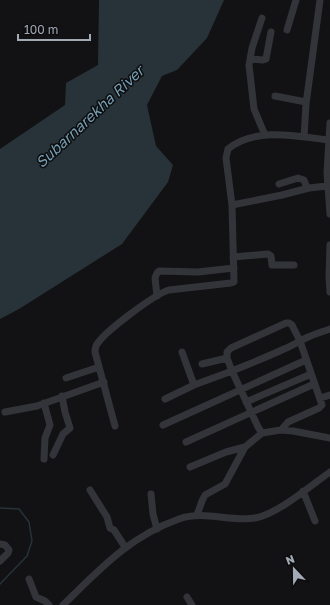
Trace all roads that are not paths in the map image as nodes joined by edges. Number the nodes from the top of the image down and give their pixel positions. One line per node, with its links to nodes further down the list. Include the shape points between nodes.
1 (296, 0): 4 (street)
2 (320, 0): 8 (street)
3 (262, 18): 6 (street)
4 (287, 30)
5 (271, 32): 6 (street, via 266,59)
6 (250, 59): 10 (street, via 254,109)
7 (275, 96): 8 (street)
8 (306, 102): 11 (street)
9 (330, 123): 12 (street)
10 (265, 135): 11 (street); 17 (street, via 246,139 228,149 226,158)
11 (304, 137): 12 (street)
12 (328, 140): 13 (street)
13 (328, 172): 15 (street)
14 (279, 184): 16 (street, via 300,178 304,180)
15 (327, 186): 16 (street); 18 (street)
16 (307, 188): 17 (street)
17 (232, 205): 20 (street)
18 (330, 214)
19 (330, 245): 23 (street)
20 (233, 257): 21 (street, via 268,254 272,265); 22 (street)
21 (294, 265)
22 (234, 268): 25 (street, via 233,283 169,290); 25 (street, via 156,273)
23 (329, 272): 24 (street)
24 (330, 292)
25 (157, 296): 32 (street, via 126,316 99,343 95,348)
26 (330, 329): 27 (street)
27 (300, 341): 29 (street, via 292,325 286,323 231,348 227,352); 30 (street); 33 (street)
28 (182, 352): 38 (street)
29 (227, 358): 31 (street); 33 (street)
30 (306, 360): 34 (street); 39 (street)
31 (202, 364)
32 (99, 367): 35 (street); 36 (street)
33 (232, 371): 38 (street); 39 (street)
34 (311, 374): 37 (street); 44 (street)
35 (66, 378)
36 (104, 382): 41 (street); 48 (street)
37 (314, 384): 42 (street); 47 (street)
38 (194, 385): 43 (street)
39 (241, 391): 44 (street); 49 (street)
40 (330, 395): 42 (street)
41 (62, 396): 45 (street); 55 (street, via 70,428 63,434)
42 (320, 398): 50 (street, via 321,407 288,422)
43 (165, 399)
44 (246, 402): 47 (street)
45 (44, 403): 46 (street); 56 (street, via 50,425 45,438)
46 (5, 412)
47 (251, 413): 51 (street); 53 (street)
48 (115, 426)
49 (163, 426)
50 (281, 430): 51 (street); 52 (street)
51 (262, 433): 54 (street)
52 (330, 438)
53 (186, 442)
54 (245, 447): 57 (street); 62 (street, via 228,481 205,495)
55 (53, 455)
56 (44, 460)
57 (190, 467)
58 (330, 472): 60 (street)
59 (90, 490): 66 (street, via 107,517 110,528)
60 (303, 491): 62 (street, via 281,507 256,518); 63 (street)
61 (151, 494): 64 (street, via 152,514)
62 (197, 515): 64 (street, via 178,519)
63 (315, 521)
64 (157, 529): 66 (street)
65 (0, 544): 67 (street, via 6,545 9,550)
66 (125, 547): 71 (street)
67 (0, 561)
68 (29, 579): 70 (street, via 36,597)
69 (187, 597): 72 (street)
70 (49, 605)
71 (63, 605)
72 (192, 605)

